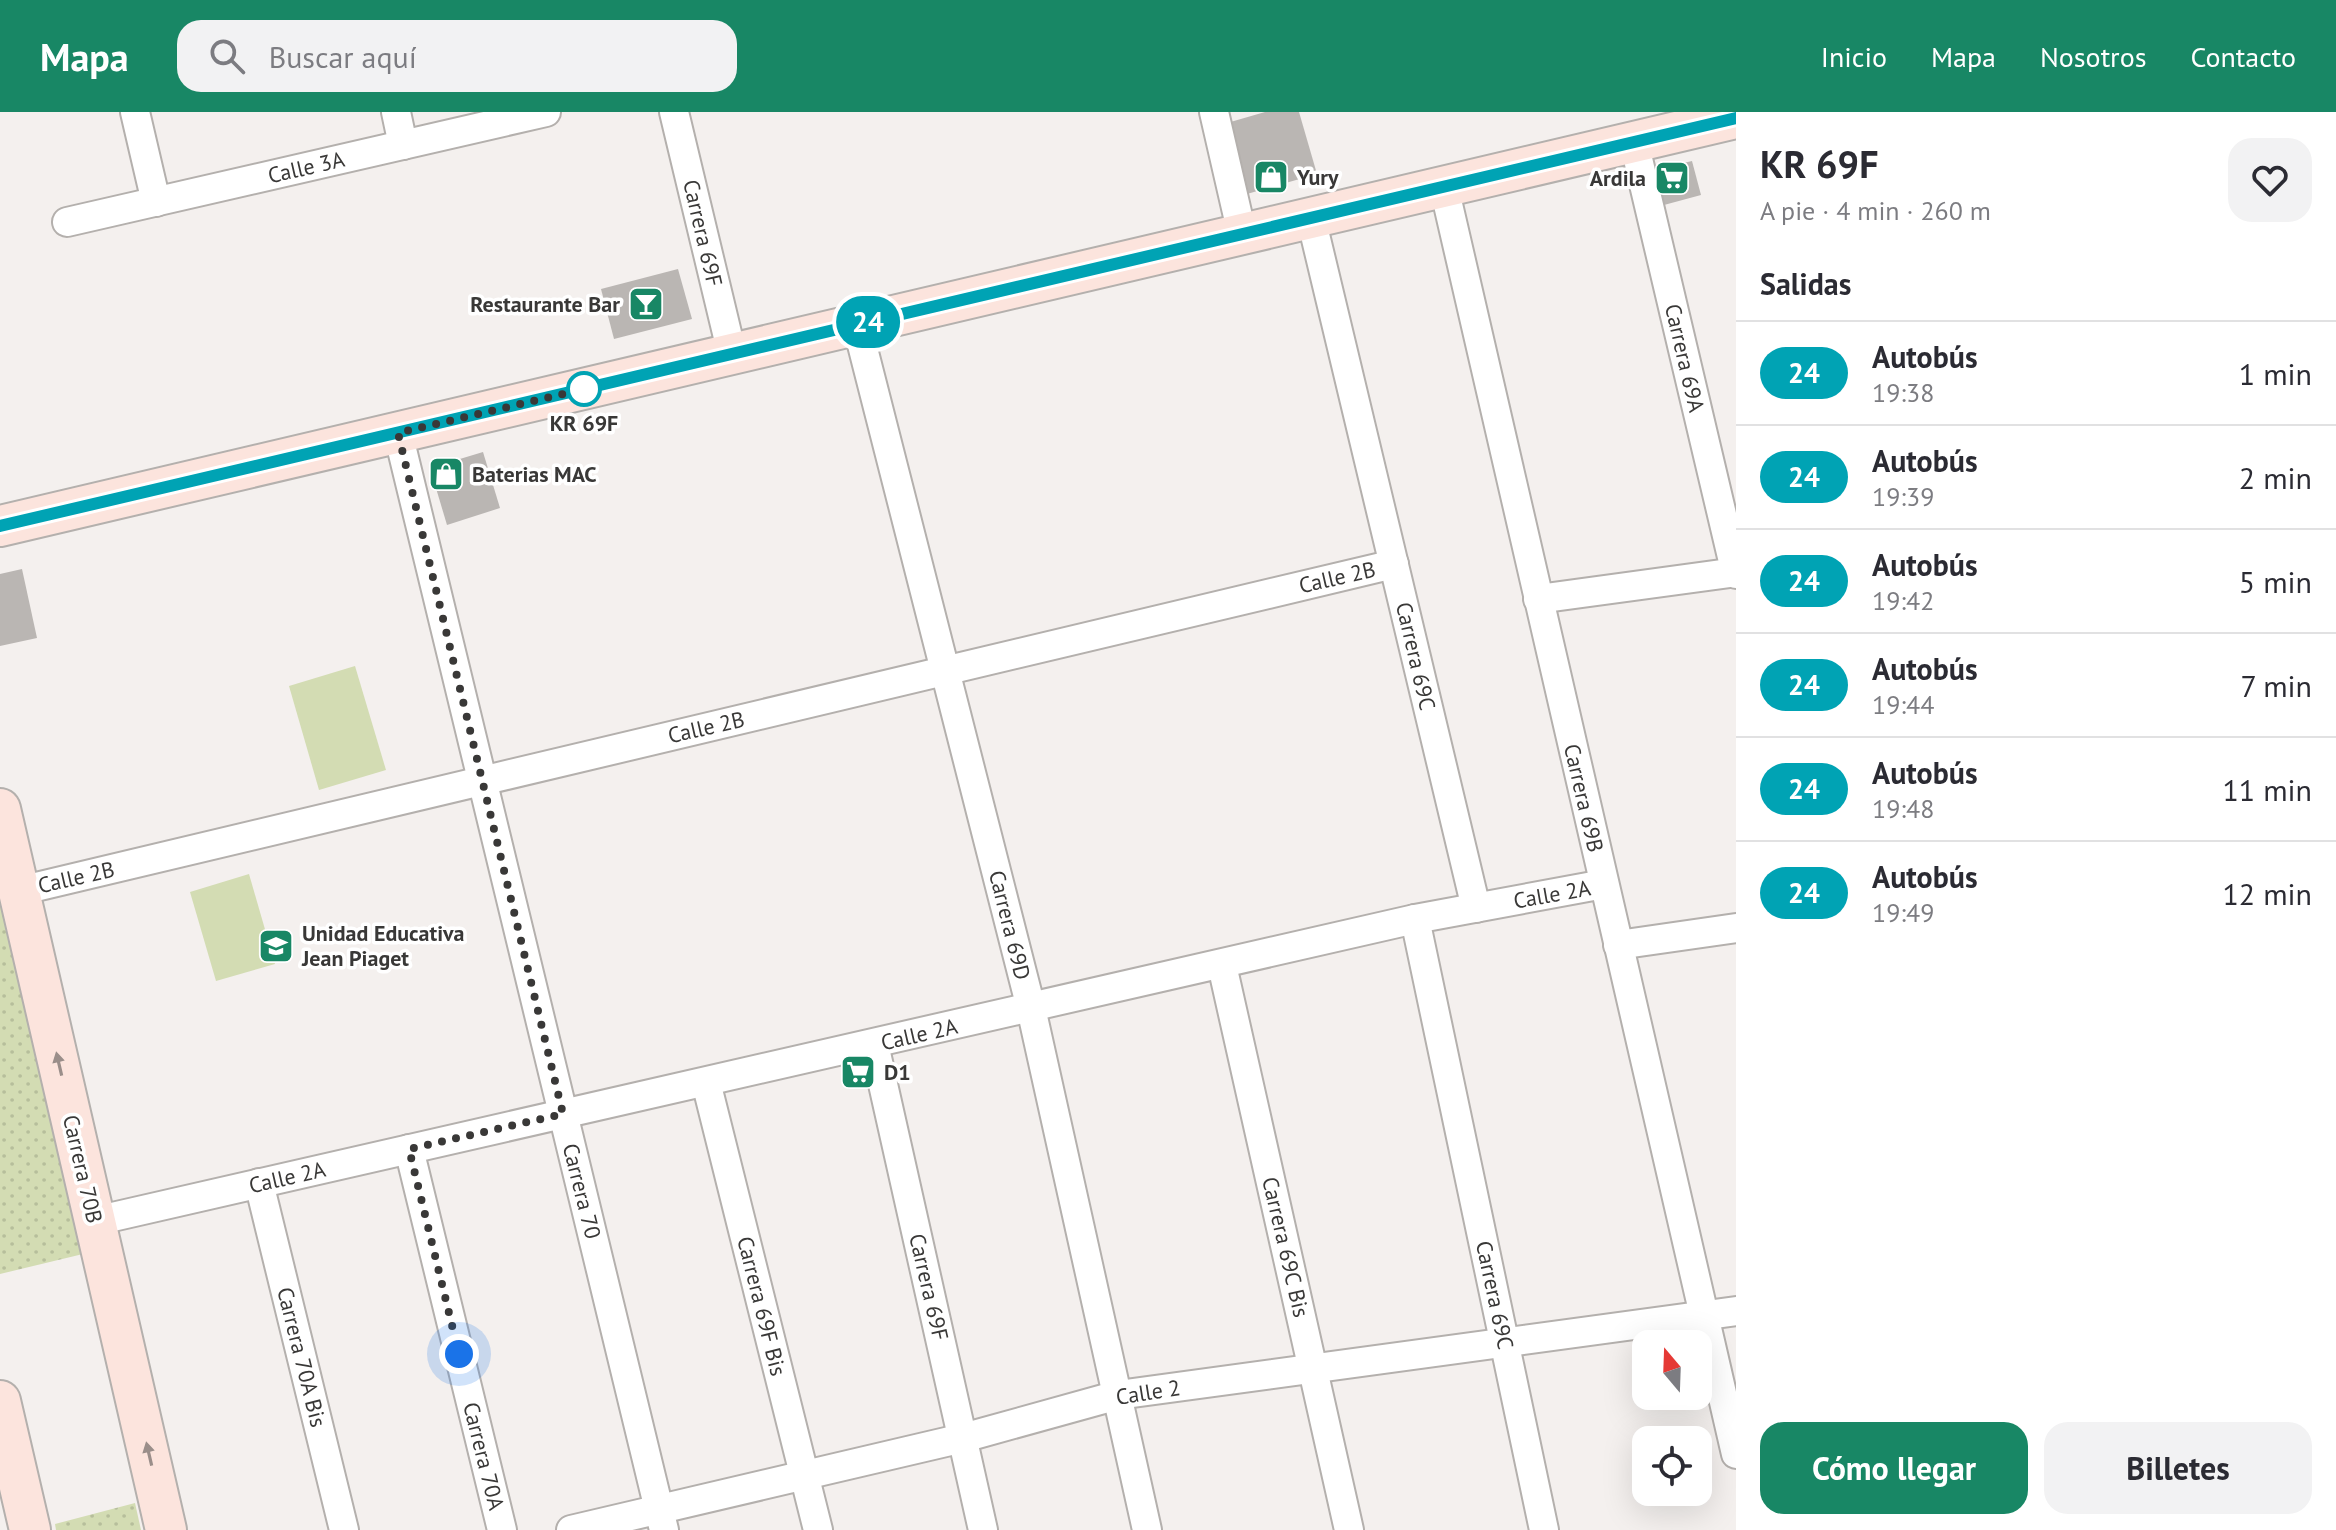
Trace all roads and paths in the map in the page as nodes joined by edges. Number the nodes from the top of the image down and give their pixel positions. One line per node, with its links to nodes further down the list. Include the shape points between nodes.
1 (135, 112): 10 (street)
2 (396, 112): 8 (street)
3 (546, 112): 8 (street, Calle 3A)
4 (674, 112): 15 (street, Carrera 69F)
5 (1214, 112): 13 (street)
6 (1736, 118): 7 (street)
7 (1634, 142): 9 (street); 19 (street, Carrera 69A)
8 (403, 145): 10 (street, Calle 3A)
9 (1444, 187): 11 (street); 20 (street, Carrera 69B)
10 (156, 202): 12 (street, Calle 3A)
11 (1311, 218): 13 (street); 18 (street, Carrera 69C)
12 (67, 222)
13 (1242, 234): 14 (street)
14 (857, 325): 15 (street); 21 (street, Carrera 69D)
15 (732, 354): 16 (street)
16 (398, 433): 17 (street); 22 (street, Carrera 70)
17 (0, 526)
18 (1394, 564): 21 (street, Calle 2B); 26 (street, Carrera 69C)
19 (1736, 573): 20 (street)
20 (1538, 599): 24 (street, Carrera 69B)
21 (945, 671): 22 (street, Calle 2B); 31 (street, Carrera 69D)
22 (482, 781): 25 (street, Calle 2B); 34 (street, Carrera 70)
23 (0, 809): 25 (street, Carrera 70B)
24 (1604, 884): 26 (street, Calle 2A); 29 (street, Carrera 69B)
25 (19, 891): 37 (street, Carrera 70B, one-way to 25)
26 (1476, 908): 27 (street, Calle 2A)
27 (1415, 919): 30 (street, Calle 2A); 40 (street, Carrera 69C)
28 (1736, 928): 29 (street)
29 (1618, 945): 39 (street, Carrera 69B)
30 (1222, 965): 31 (street, Calle 2A); 41 (street, Carrera 69C Bis)
31 (1031, 1008): 32 (street, Calle 2A); 42 (street, Carrera 69D)
32 (874, 1044): 33 (street, Calle 2A); 44 (street, Carrera 69F)
33 (706, 1082): 34 (street, Calle 2A); 46 (street, Carrera 69F Bis)
34 (563, 1114): 35 (street, Calle 2A); 47 (street, Carrera 70)
35 (409, 1149): 36 (street, Calle 2A); 51 (street, Carrera 70A)
36 (259, 1183): 37 (street, Calle 2A); 50 (street, Carrera 70A Bis)
37 (95, 1221): 49 (street, Carrera 70B, one-way to 37)
38 (1736, 1311): 39 (street, Calle 2)
39 (1703, 1315): 40 (street, Calle 2); 45 (street, Carrera 69B)
40 (1505, 1342): 41 (street, Calle 2); 57 (street, Carrera 69C)
41 (1313, 1368): 42 (street, Calle 2); 56 (street, Carrera 69C Bis)
42 (1118, 1395): 44 (street, Calle 2); 55 (street, Carrera 69D)
43 (0, 1401): 48 (street)
44 (963, 1438): 46 (street, Calle 2); 54 (street, Carrera 69F)
45 (1736, 1454)
46 (804, 1475): 47 (street, Calle 2); 53 (street, Carrera 69F Bis)
47 (661, 1520): 52 (street, Calle 2)
48 (30, 1530)
49 (166, 1530)
50 (344, 1530)
51 (502, 1530)
52 (571, 1530)
53 (818, 1530)
54 (983, 1530)
55 (1147, 1530)
56 (1349, 1530)
57 (1544, 1530)

